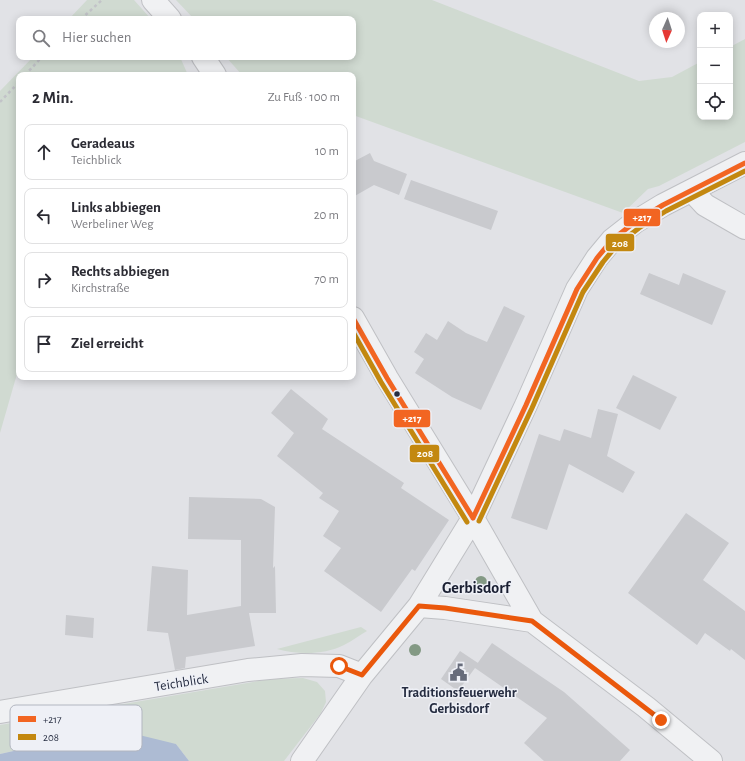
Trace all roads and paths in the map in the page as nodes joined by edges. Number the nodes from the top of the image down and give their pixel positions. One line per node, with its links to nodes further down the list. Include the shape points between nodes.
1 (102, 0): 3 (path)
2 (153, 0): 4 (street)
3 (84, 16)
4 (167, 16)
5 (39, 60): 7 (path)
6 (205, 60): 8 (street)
7 (28, 72)
8 (213, 72)
9 (16, 85): 10 (path)
10 (0, 102)
11 (745, 163): 12 (street)
12 (692, 191): 13 (street, via 705,205); 15 (street, via 635,222 612,240 597,258 577,289)
13 (745, 228)
14 (356, 323): 15 (street)
15 (473, 518): 16 (street); 17 (street)
16 (419, 606): 17 (street); 18 (street)
17 (532, 621): 23 (street, via 646,707)
18 (362, 675): 19 (street, Teichblick, via 339,666 302,665 248,670); 22 (street)
19 (41, 705)
20 (10, 710): 21 (street, Teichblick)
21 (0, 712)
22 (302, 761)
23 (711, 761)

